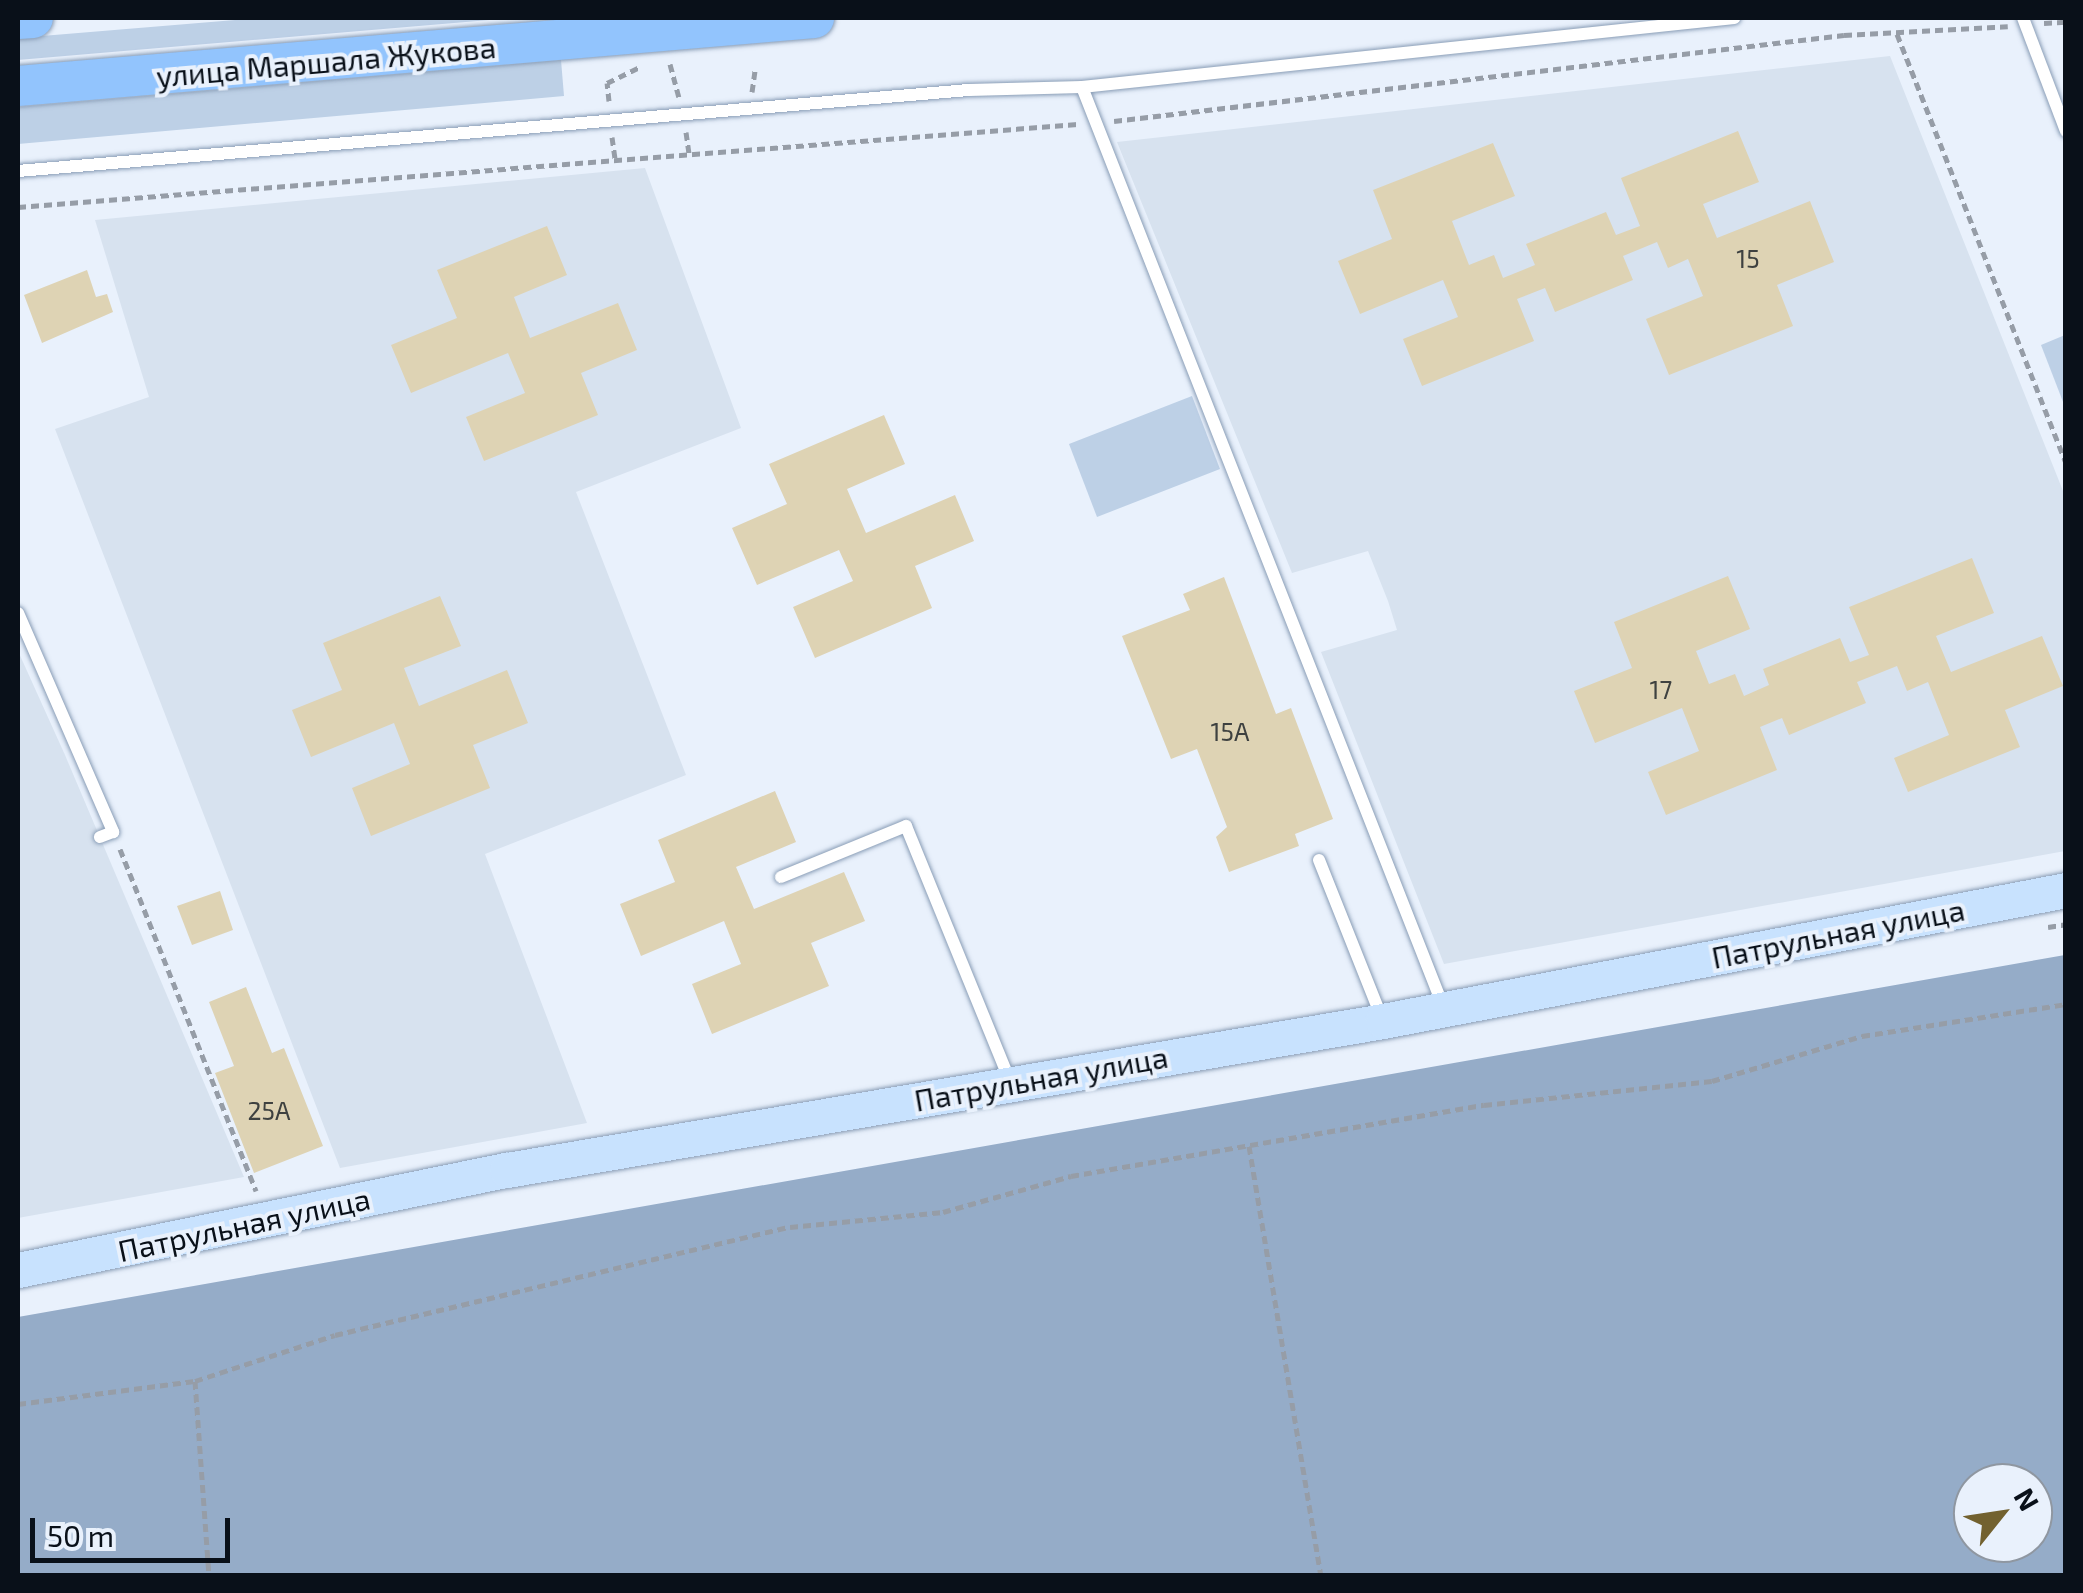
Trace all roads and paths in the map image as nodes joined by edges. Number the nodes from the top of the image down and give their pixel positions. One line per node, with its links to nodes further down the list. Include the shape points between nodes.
1 (34, 18): 4 (main road)
2 (814, 18): 9 (main road, улица Маршала Жукова)
3 (1734, 18): 10 (lane)
4 (18, 19)
5 (2024, 21): 6 (path); 7 (path); 13 (lane)
6 (2066, 22)
7 (1897, 34): 12 (path); 17 (path)
8 (652, 62): 11 (path, via 608,83)
9 (18, 86)
10 (1082, 88): 11 (lane, via 968,90); 12 (lane)
11 (611, 120): 14 (path); 15 (lane)
12 (1096, 122): 14 (path); 24 (lane)
13 (2066, 132)
14 (614, 159): 16 (path)
15 (18, 171)
16 (18, 207)
17 (2066, 463)
18 (18, 613): 19 (lane)
19 (106, 834): 28 (path, via 254,1184)
20 (1319, 860): 25 (lane)
21 (781, 877): 26 (lane, via 906,826)
22 (2066, 890): 24 (street, Патрульная улица)
23 (2066, 1004): 27 (path, via 1862,1036 1712,1081 1484,1105)
24 (1444, 1008): 25 (street, Патрульная улица)
25 (1383, 1020): 26 (street, Патрульная улица)
26 (1011, 1083): 28 (street, Патрульная улица, via 506,1170)
27 (1248, 1146): 30 (path, via 1070,1176 943,1212 790,1227 335,1335); 33 (path)
28 (262, 1220): 29 (street, Патрульная улица)
29 (18, 1270)
30 (195, 1382): 31 (path); 32 (path)
31 (18, 1404)
32 (209, 1576)
33 (1320, 1576)

